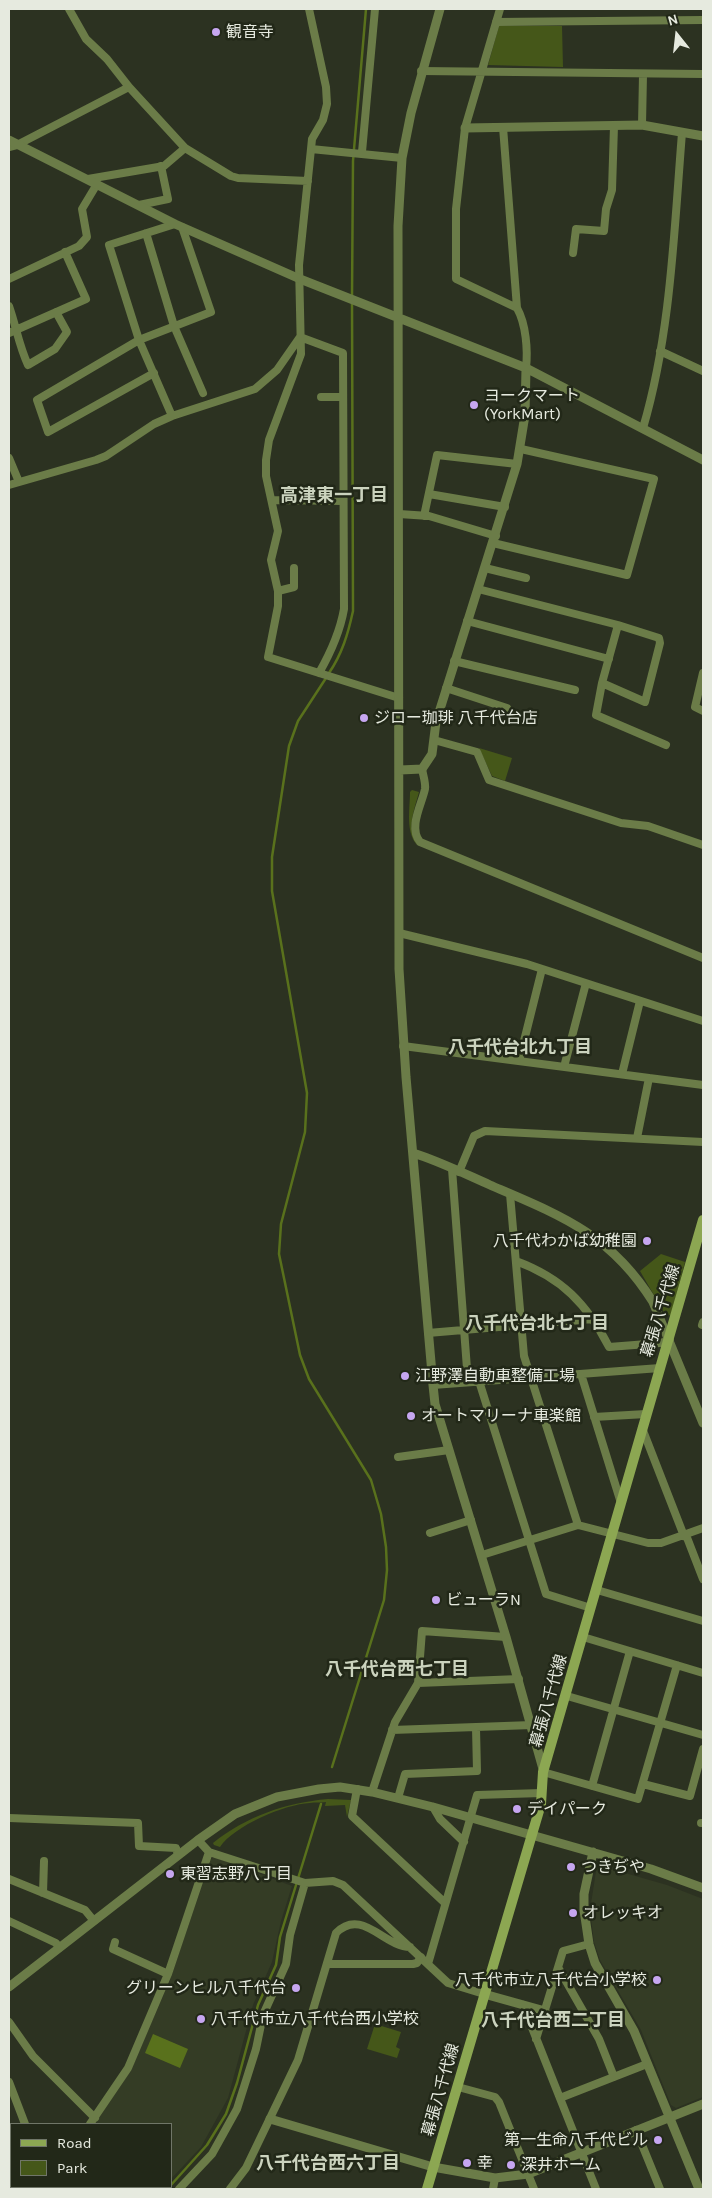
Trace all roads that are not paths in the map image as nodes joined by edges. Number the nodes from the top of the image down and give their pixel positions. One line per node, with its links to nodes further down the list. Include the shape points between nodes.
1 (69, 9): 12 (street, via 86,39)
2 (309, 9): 21 (street, via 327,104)
3 (375, 9): 22 (street)
4 (440, 9): 8 (street)
5 (500, 9): 7 (street)
6 (703, 20): 7 (street)
7 (496, 22): 9 (street)
8 (421, 71): 9 (street); 23 (street)
9 (481, 72): 10 (street); 16 (street)
10 (643, 74): 11 (street); 14 (street)
11 (703, 74)
12 (129, 87): 19 (street); 20 (street)
13 (614, 126): 14 (street); 15 (street); 32 (street, via 612,190 604,232 576,229)
14 (642, 126): 17 (street)
15 (503, 127): 16 (street); 36 (street)
16 (465, 128): 36 (street, via 456,209 456,279)
17 (682, 132): 18 (street); 44 (street)
18 (703, 136)
19 (12, 144): 25 (street)
20 (185, 148): 24 (street); 26 (street, via 238,178)
21 (311, 149): 22 (street); 26 (street)
22 (360, 152): 23 (street)
23 (402, 158): 38 (street)
24 (161, 166): 25 (street); 28 (street, via 168,199)
25 (88, 179): 27 (street)
26 (308, 181): 34 (street)
27 (97, 184): 28 (street); 31 (street, via 82,209 87,237 79,246)
28 (139, 205): 29 (street)
29 (179, 225): 30 (street); 34 (street); 39 (street, via 211,312)
30 (146, 233): 39 (street); 43 (street, via 110,244)
31 (65, 252): 33 (street); 37 (street, via 86,299)
32 (573, 253)
33 (9, 279)
34 (300, 279): 38 (street); 42 (street)
35 (9, 306): 40 (street)
36 (517, 308): 45 (street, via 528,355)
37 (56, 312): 40 (street); 40 (street, via 67,332 55,349 28,365)
38 (398, 316): 45 (street); 63 (street)
39 (174, 326): 43 (street); 48 (street)
40 (18, 330): 41 (street)
41 (9, 333)
42 (300, 336): 50 (street, via 343,353); 51 (street, via 277,370 255,389); 60 (street, via 300,354 267,450 266,476)
43 (139, 340): 47 (street); 47 (street, via 37,400 48,432)
44 (660, 351): 46 (street); 52 (street)
45 (526, 368): 52 (street); 53 (street)
46 (703, 371)
47 (154, 373): 51 (street)
48 (203, 393)
49 (321, 397): 50 (street)
50 (343, 397): 61 (street)
51 (172, 416): 57 (street, via 106,456)
52 (643, 428): 55 (street)
53 (521, 449): 56 (street); 65 (street, via 654,480 627,575)
54 (9, 458): 57 (street)
55 (703, 460)
56 (517, 464): 59 (street, via 437,455); 62 (street)
57 (19, 482): 58 (street)
58 (9, 485)
59 (429, 494): 62 (street); 64 (street)
60 (272, 500): 61 (street); 70 (street, via 278,530 271,560)
61 (343, 501): 75 (street, via 344,609 342,623)
62 (505, 507): 65 (street)
63 (399, 514): 64 (street); 80 (street)
64 (424, 516): 65 (street)
65 (495, 539): 67 (street)
66 (294, 568): 70 (street, via 294,587)
67 (485, 568): 68 (street); 69 (street)
68 (526, 578)
69 (478, 589): 71 (street); 72 (street)
70 (278, 591): 75 (street, via 268,657)
71 (467, 621): 73 (street); 74 (street)
72 (618, 625): 73 (street); 77 (street, via 659,638 645,702)
73 (609, 659): 77 (street)
74 (454, 660): 78 (street); 79 (street)
75 (321, 673): 80 (street)
76 (703, 673): 82 (street, via 694,707)
77 (602, 683): 84 (street, via 596,715)
78 (446, 688): 81 (street); 83 (street)
79 (575, 690)
80 (399, 698): 86 (street)
81 (507, 708)
82 (703, 712)
83 (434, 740): 85 (street, via 432,754); 87 (street, via 477,752 490,780)
84 (666, 745)
85 (422, 769): 86 (street); 89 (street, via 426,786 417,816 416,834 420,842)
86 (400, 770): 88 (street)
87 (703, 845)
88 (399, 933): 90 (street); 94 (street)
89 (703, 958)
90 (542, 969): 91 (street); 95 (street)
91 (586, 983): 92 (street); 96 (street)
92 (640, 1001): 93 (street); 97 (street)
93 (703, 1021)
94 (403, 1046): 95 (street); 102 (street)
95 (520, 1061): 96 (street)
96 (564, 1067): 97 (street)
97 (622, 1074): 98 (street)
98 (649, 1078): 99 (street); 100 (street)
99 (703, 1085)
100 (637, 1138): 101 (street); 103 (street, via 485,1131 474,1136)
101 (703, 1142)
102 (413, 1153): 103 (street); 111 (street)
103 (456, 1170): 104 (street); 110 (street)
104 (510, 1194): 107 (street); 112 (street, via 576,1224 619,1257 643,1287)
105 (703, 1220): 106 (main road, 幕張八千代線)
106 (701, 1240): 112 (main road, 幕張八千代線)
107 (516, 1261): 108 (street, via 547,1274 561,1284); 109 (street)
108 (593, 1319): 109 (street); 112 (street, via 609,1347)
109 (520, 1325): 110 (street); 115 (street)
110 (464, 1330): 111 (street); 117 (street)
111 (428, 1333): 118 (street)
112 (670, 1340): 113 (main road, 幕張八千代線); 121 (street)
113 (660, 1368): 114 (street); 119 (main road, 幕張八千代線)
114 (581, 1374): 115 (street); 120 (street)
115 (530, 1377): 116 (street); 127 (street)
116 (480, 1381): 117 (street); 132 (street)
117 (468, 1382): 118 (street)
118 (433, 1384): 123 (street, via 435,1404)
119 (646, 1414): 120 (street); 122 (main road, 幕張八千代線)
120 (594, 1417): 125 (street)
121 (703, 1422)
122 (642, 1428): 125 (main road, 幕張八千代線); 131 (street)
123 (449, 1450): 124 (street); 126 (street)
124 (398, 1457)
125 (621, 1504): 130 (main road, 幕張八千代線)
126 (471, 1520): 129 (street); 133 (street)
127 (578, 1525): 130 (street); 132 (street)
128 (703, 1528): 131 (street)
129 (430, 1533)
130 (612, 1535): 131 (street, via 648,1543 661,1543); 135 (main road, 幕張八千代線)
131 (685, 1535): 134 (street)
132 (530, 1540): 133 (street); 136 (street, via 546,1594)
133 (482, 1555): 138 (street)
134 (703, 1579)
135 (597, 1590): 136 (main road, 幕張八千代線); 137 (street)
136 (591, 1608): 139 (main road, 幕張八千代線)
137 (703, 1621)
138 (506, 1637): 143 (street); 144 (street, via 422,1631)
139 (583, 1637): 140 (street); 145 (main road, 幕張八千代線)
140 (630, 1651): 141 (street); 146 (street)
141 (677, 1665): 142 (street); 147 (street)
142 (703, 1673)
143 (518, 1679): 144 (street); 148 (street)
144 (418, 1683): 150 (street)
145 (566, 1696): 146 (street); 153 (main road, 幕張八千代線)
146 (614, 1710): 147 (street); 155 (street)
147 (660, 1723): 151 (street); 154 (street)
148 (532, 1725): 149 (street); 153 (street)
149 (476, 1728): 150 (street); 159 (street, via 476,1771 405,1774)
150 (392, 1730): 157 (street)
151 (703, 1735)
152 (703, 1749): 154 (street, via 690,1796)
153 (544, 1772): 155 (street); 158 (main road, 幕張八千代線)
154 (643, 1784): 155 (street, via 638,1799)
155 (592, 1786)
156 (357, 1789): 157 (street); 164 (street, via 295,1792 235,1814); 174 (street, via 352,1816)
157 (372, 1792): 159 (street)
158 (542, 1793): 162 (street, via 477,1795); 163 (main road, 幕張八千代線)
159 (398, 1798): 160 (street)
160 (433, 1807): 162 (street); 165 (street, via 440,1819)
161 (9, 1818): 168 (street, via 138,1823 139,1846 176,1848)
162 (472, 1818): 163 (street); 165 (street)
163 (532, 1834): 167 (street); 187 (main road, 幕張八千代線)
164 (198, 1840): 166 (street); 168 (street)
165 (464, 1842): 174 (street)
166 (209, 1852): 171 (street); 185 (street)
167 (593, 1852): 172 (street, via 651,1868); 178 (street, via 584,1894)
168 (178, 1855): 176 (street)
169 (44, 1861): 173 (street)
170 (9, 1879): 173 (street)
171 (300, 1881): 179 (street, via 334,1881 344,1885); 207 (street, via 286,1964 263,2015 237,2109 212,2154)
172 (703, 1888)
173 (43, 1893): 176 (street, via 84,1910)
174 (445, 1903): 183 (street)
175 (9, 1921): 180 (street, via 56,1943)
176 (94, 1921): 180 (street)
177 (115, 1942): 185 (street, via 113,1950)
178 (588, 1944): 184 (street, via 564,1951); 192 (street, via 595,1963 634,2031)
179 (410, 1947): 181 (street); 182 (street, via 402,1947 367,1927 351,1924 336,1933)
180 (59, 1948): 186 (street)
181 (421, 1957): 182 (street, via 413,1964); 183 (street)
182 (327, 1964): 199 (street, via 298,2060)
183 (428, 1964): 187 (street, via 448,1983)
184 (559, 1969): 189 (street); 193 (street, via 599,2039)
185 (168, 1974): 200 (street, via 128,2068)
186 (9, 1987)
187 (484, 1994): 188 (street); 195 (main road, 幕張八千代線)
188 (523, 2005): 189 (street); 191 (street)
189 (545, 2011): 191 (street)
190 (9, 2022): 200 (street, via 33,2056)
191 (536, 2039): 196 (street)
192 (647, 2064): 193 (street); 198 (street)
193 (614, 2077): 196 (street)
194 (9, 2082): 201 (street)
195 (458, 2087): 204 (main road, 幕張八千代線); 205 (street, via 495,2097 500,2102)
196 (560, 2098): 203 (street)
197 (703, 2104): 198 (street)
198 (670, 2117): 202 (street); 214 (street)
199 (270, 2119): 204 (street); 208 (street, via 246,2168)
200 (93, 2121)
201 (25, 2123)
202 (636, 2130): 203 (street); 213 (street)
203 (581, 2153): 205 (street); 212 (street)
204 (433, 2167): 206 (street); 209 (main road, 幕張八千代線)
205 (528, 2174): 206 (street); 211 (street)
206 (495, 2178): 210 (street)
207 (179, 2189)
208 (230, 2189)
209 (427, 2189)
210 (493, 2189)
211 (534, 2189)
212 (596, 2189)
213 (660, 2189)
214 (699, 2189)

